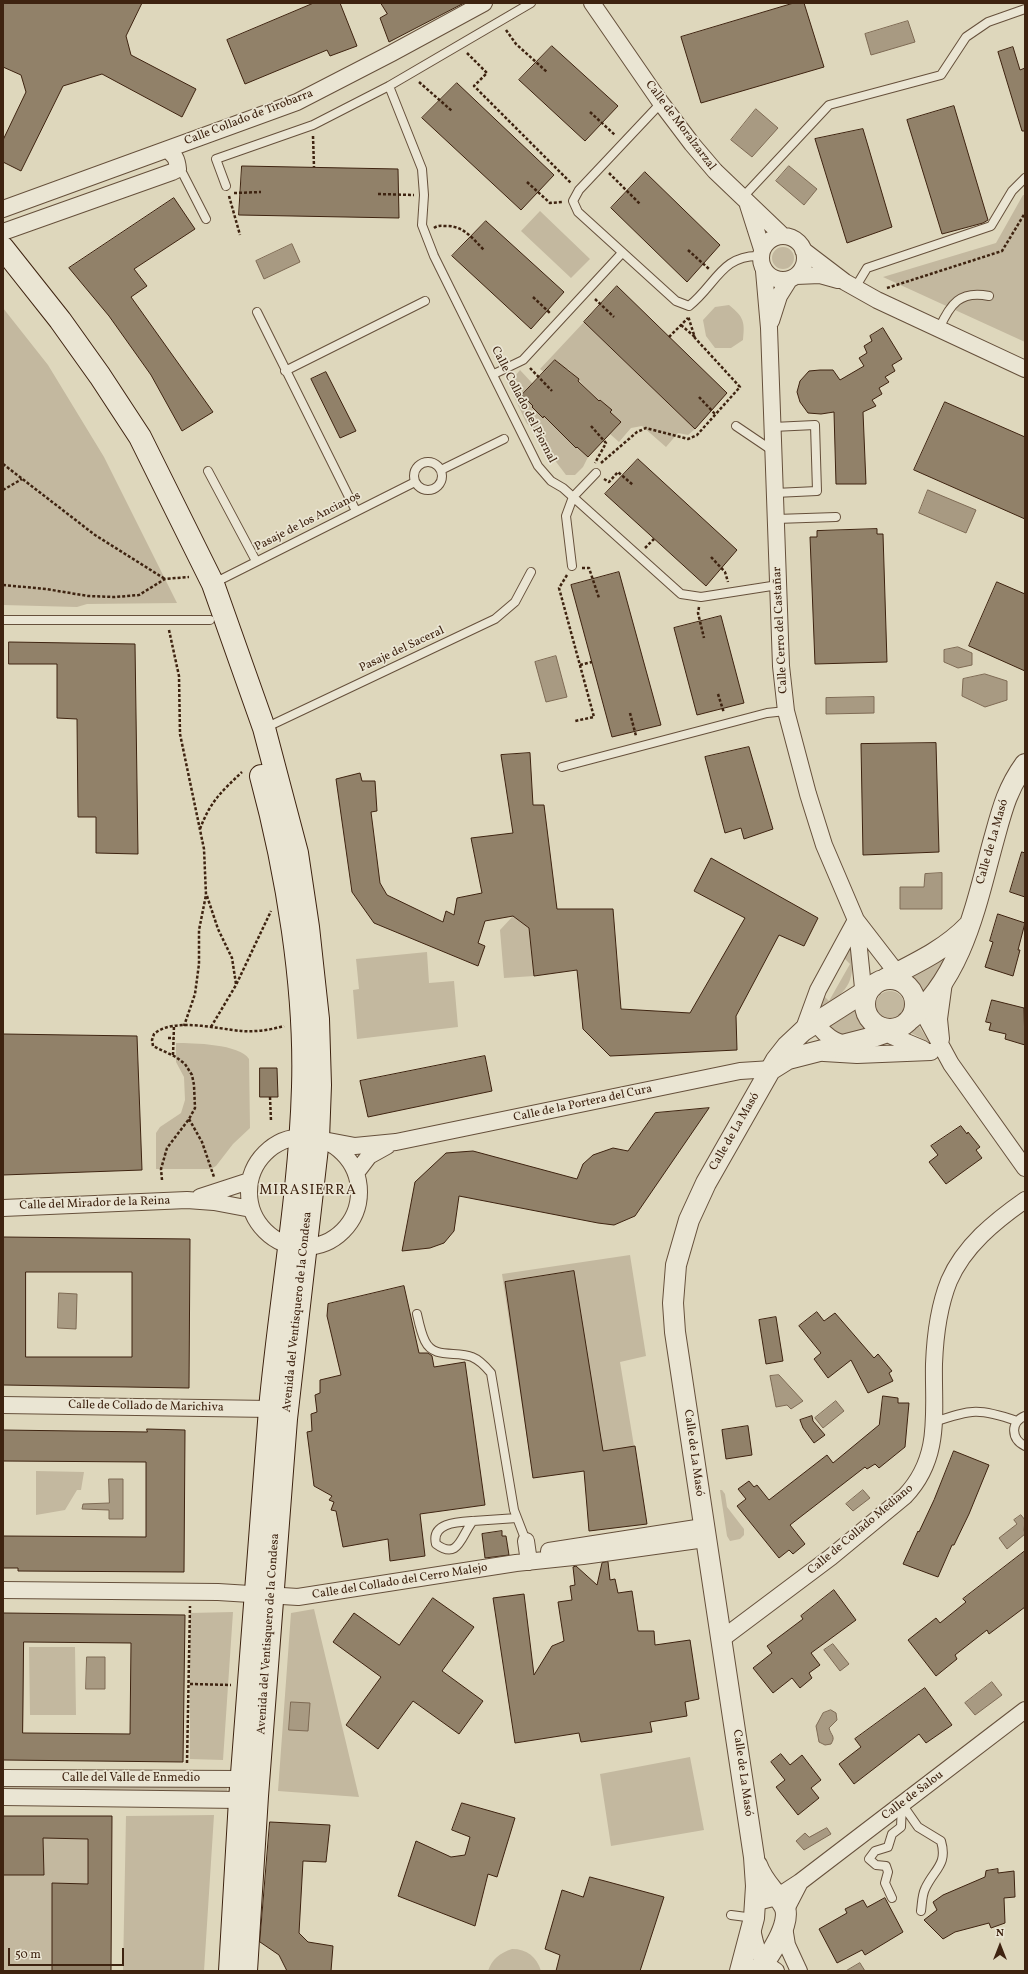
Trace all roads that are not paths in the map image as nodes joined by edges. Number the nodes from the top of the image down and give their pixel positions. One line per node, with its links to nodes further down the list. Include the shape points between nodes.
1 (484, 3): 7 (street, Calle Collado de Tirobarra, via 297,102)
2 (532, 3): 5 (lane)
3 (592, 3): 6 (street, Calle de Moralzarzal)
4 (1025, 10): 11 (lane, via 988,22 966,37 941,75 829,105)
5 (389, 86): 10 (lane, via 313,125 216,159); 31 (lane, Calle Collado del Piornal, via 422,169 422,225 434,256)
6 (661, 103): 11 (street, Calle de Moralzarzal, via 715,171); 19 (lane, via 578,190 573,201 578,212)
7 (167, 150): 8 (street, via 176,158); 13 (street, Calle Collado de Tirobarra)
8 (178, 169): 13 (street); 14 (lane)
9 (1025, 178): 23 (lane, via 1012,191 991,226 867,268)
10 (226, 186)
11 (745, 201): 16 (street, Calle de Moralzarzal); 20 (street, Calle Cerro del Castañar)
12 (3, 209): 13 (street, Calle Collado de Tirobarra)
13 (32, 210): 15 (street)
14 (206, 219)
15 (3, 232)
16 (783, 236): 18 (street, via 793,238); 20 (street, via 768,240)
17 (3, 248): 48 (main road, Avenida del Ventisquero de la Condesa, via 60,320 140,437)
18 (803, 250): 22 (street, Calle Cerro del Castañar, via 805,263 802,270); 23 (street)
19 (622, 253): 20 (lane, via 676,301 689,306 724,267 746,255); 31 (lane, via 523,360)
20 (762, 259): 22 (street, via 769,276 776,280); 27 (street, Calle Cerro del Castañar)
21 (3, 270): 51 (main road, Avenida del Ventisquero de la Condesa, via 87,381 126,442 193,576)
22 (793, 278): 23 (street, via 820,276); 27 (street, Calle Cerro del Castañar, via 779,296)
23 (850, 285): 28 (street)
24 (990, 296): 28 (lane, via 971,294 957,300 947,312)
25 (425, 301): 30 (lane)
26 (257, 312): 30 (lane)
27 (769, 328): 33 (street, Calle Cerro del Castañar)
28 (939, 329): 29 (street)
29 (1025, 369)
30 (285, 371): 42 (lane)
31 (494, 374): 41 (lane, Calle Collado del Piornal, via 538,466 551,481)
32 (736, 426): 35 (lane)
33 (772, 427): 35 (street, Calle Cerro del Castañar); 40 (lane, via 815,425 817,491)
34 (504, 439): 36 (lane)
35 (774, 452): 40 (street, Calle Cerro del Castañar)
36 (442, 470): 39 (lane, via 435,464 425,462 414,472); 39 (lane, via 441,484 434,490 425,490)
37 (208, 471): 45 (lane)
38 (596, 473): 41 (lane)
39 (415, 482): 42 (lane, Pasaje de los Ancianos)
40 (775, 492): 44 (street, Calle Cerro del Castañar)
41 (573, 497): 46 (lane, via 566,516); 49 (lane, Calle Collado del Piornal, via 681,594 701,597)
42 (356, 511): 45 (lane, Pasaje de los Ancianos)
43 (836, 517): 44 (lane)
44 (776, 519): 49 (street, Calle Cerro del Castañar)
45 (256, 561): 48 (lane, Pasaje de los Ancianos)
46 (572, 566)
47 (531, 572): 53 (lane, Pasaje del Saceral, via 515,602 495,619)
48 (213, 584): 53 (main road, Avenida del Ventisquero de la Condesa)
49 (778, 585): 52 (street, Calle Cerro del Castañar, via 781,666)
50 (3, 620): 51 (lane)
51 (210, 620): 68 (main road, Avenida del Ventisquero de la Condesa, via 249,732 267,798 284,880 297,969 303,1086)
52 (786, 711): 55 (lane, via 726,723); 56 (street, Calle Cerro del Castañar, via 824,845)
53 (264, 728): 68 (main road, Avenida del Ventisquero de la Condesa, via 297,853 308,927 318,1019 320,1085)
54 (1025, 764): 57 (street, Calle de La Masó, via 1008,792)
55 (562, 767)
56 (856, 920): 58 (street, Calle Cerro del Castañar); 61 (street, Calle Cerro del Castañar); 63 (street)
57 (969, 924): 59 (street, Calle de La Masó); 60 (street, Calle de La Masó, via 956,960)
58 (878, 950): 59 (street, via 902,961); 61 (street, Calle Cerro del Castañar)
59 (921, 960): 61 (street, Calle de La Masó)
60 (944, 982): 62 (street, Calle de La Masó); 65 (street)
61 (887, 1002): 62 (street, Calle de La Masó); 63 (street, Calle de La Masó); 64 (street, Calle de La Masó); 65 (street, Calle Cerro del Castañar)
62 (923, 1010): 65 (street)
63 (810, 1020): 64 (street, via 830,1037); 67 (street, Calle de La Masó, via 780,1054)
64 (846, 1044): 66 (street, Calle de La Masó)
65 (937, 1050): 66 (street, via 857,1055); 70 (street, via 951,1064)
66 (815, 1052): 67 (street, Calle de La Masó, via 788,1059)
67 (772, 1069): 69 (street, Calle de la Portera del Cura, via 740,1071); 87 (street, Calle de La Masó, via 706,1183 689,1220 676,1265 673,1303 675,1332)
68 (309, 1138): 69 (street, Calle de la Portera del Cura, via 355,1146); 71 (street, via 328,1143 345,1155); 72 (street, via 283,1141 268,1151 256,1164); 77 (main road, Avenida del Ventisquero de la Condesa)
69 (396, 1142): 71 (street, Calle de la Portera del Cura, via 369,1156)
70 (1025, 1168)
71 (356, 1173): 77 (street, via 359,1199 350,1224 330,1241 318,1246)
72 (250, 1181): 73 (street, Calle del Mirador de la Reina, via 214,1194); 76 (street)
73 (187, 1200): 75 (street, Calle del Mirador de la Reina); 76 (street, Calle del Mirador de la Reina)
74 (1025, 1200): 83 (street, Calle de Collado Mediano, via 986,1230 964,1255 949,1280 937,1334 934,1363)
75 (3, 1208)
76 (251, 1209): 77 (street, via 255,1218 273,1238)
77 (297, 1247): 80 (main road, Avenida del Ventisquero de la Condesa, via 276,1346)
78 (417, 1314): 85 (lane, via 425,1341 435,1351 473,1357 491,1373)
79 (3, 1405): 80 (street, Calle de Collado de Marichiva)
80 (278, 1414): 90 (main road, Avenida del Ventisquero de la Condesa)
81 (1025, 1416): 82 (lane)
82 (1017, 1421): 83 (lane, via 981,1411 968,1411); 84 (lane, via 1014,1436)
83 (934, 1422): 91 (street, Calle de Collado Mediano, via 931,1453 927,1464 915,1486 906,1496 831,1557)
84 (1025, 1446)
85 (517, 1518): 86 (lane); 88 (lane)
86 (473, 1521): 86 (lane, via 442,1526 437,1530 436,1544 448,1550 455,1549 460,1545)
87 (704, 1533): 88 (street, Calle del Collado del Cerro Malejo, via 635,1543); 91 (street, Calle de La Masó)
88 (528, 1552): 90 (street, Calle del Collado del Cerro Malejo, via 308,1596)
89 (3, 1590): 90 (street, Calle del Collado del Cerro Malejo)
90 (263, 1595): 94 (main road, Avenida del Ventisquero de la Condesa)
91 (723, 1638): 97 (street, Calle de La Masó)
92 (1025, 1710): 96 (street, Calle de Salou)
93 (3, 1778): 94 (street, Calle del Valle de Enmedio)
94 (249, 1790): 95 (street, Calle del Valle de Enmedio); 104 (main road, Avenida del Ventisquero de la Condesa); 105 (main road, Avenida del Ventisquero de la Condesa)
95 (3, 1797)
96 (902, 1804): 98 (lane, via 901,1826 892,1834 888,1847 875,1851 869,1859 876,1865 886,1866 888,1872 885,1883); 99 (lane, via 918,1827 941,1841 944,1853 940,1867 924,1891); 102 (street, Calle de Salou, via 800,1882)
97 (754, 1857): 101 (street, Calle de La Masó); 102 (street, Calle de La Masó)
98 (892, 1898)
99 (921, 1911)
100 (731, 1915): 101 (lane)
101 (754, 1917): 102 (street, via 761,1901); 102 (street, via 756,1932 768,1938); 103 (street, via 756,1949); 106 (street, Calle de La Masó)
102 (781, 1918): 103 (street); 107 (street, via 788,1945)
103 (766, 1968)
104 (230, 1971)
105 (246, 1971)
106 (740, 1971)
107 (799, 1971)

